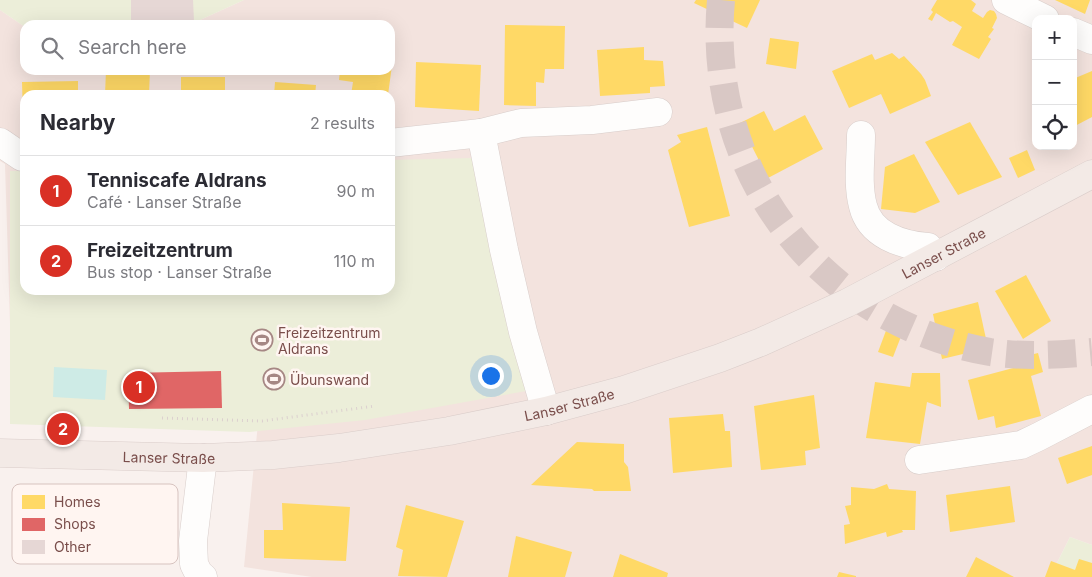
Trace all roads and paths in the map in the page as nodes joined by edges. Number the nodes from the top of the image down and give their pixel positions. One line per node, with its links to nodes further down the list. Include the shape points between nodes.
1 (1006, 0): 2 (street)
2 (1037, 15)
3 (1077, 34): 4 (street)
4 (1092, 40)
5 (658, 112): 6 (street, via 592,120 521,123)
6 (482, 133): 9 (street); 15 (street, via 504,250)
7 (861, 135): 12 (street, via 861,197 870,222 888,237 928,246)
8 (0, 142): 10 (street)
9 (395, 142)
10 (20, 156)
11 (1092, 174): 12 (main road, Lanser Straße)
12 (936, 257): 15 (main road, Lanser Straße, via 847,304 761,342 624,390)
13 (375, 406): 16 (path, via 262,421)
14 (1092, 408): 19 (street, via 1021,445)
15 (546, 411): 18 (main road, Lanser Straße, via 449,431 338,448)
16 (162, 418)
17 (0, 453): 18 (main road, Lanser Straße)
18 (203, 458): 20 (street, via 193,541 194,564)
19 (919, 460)
20 (203, 577)

